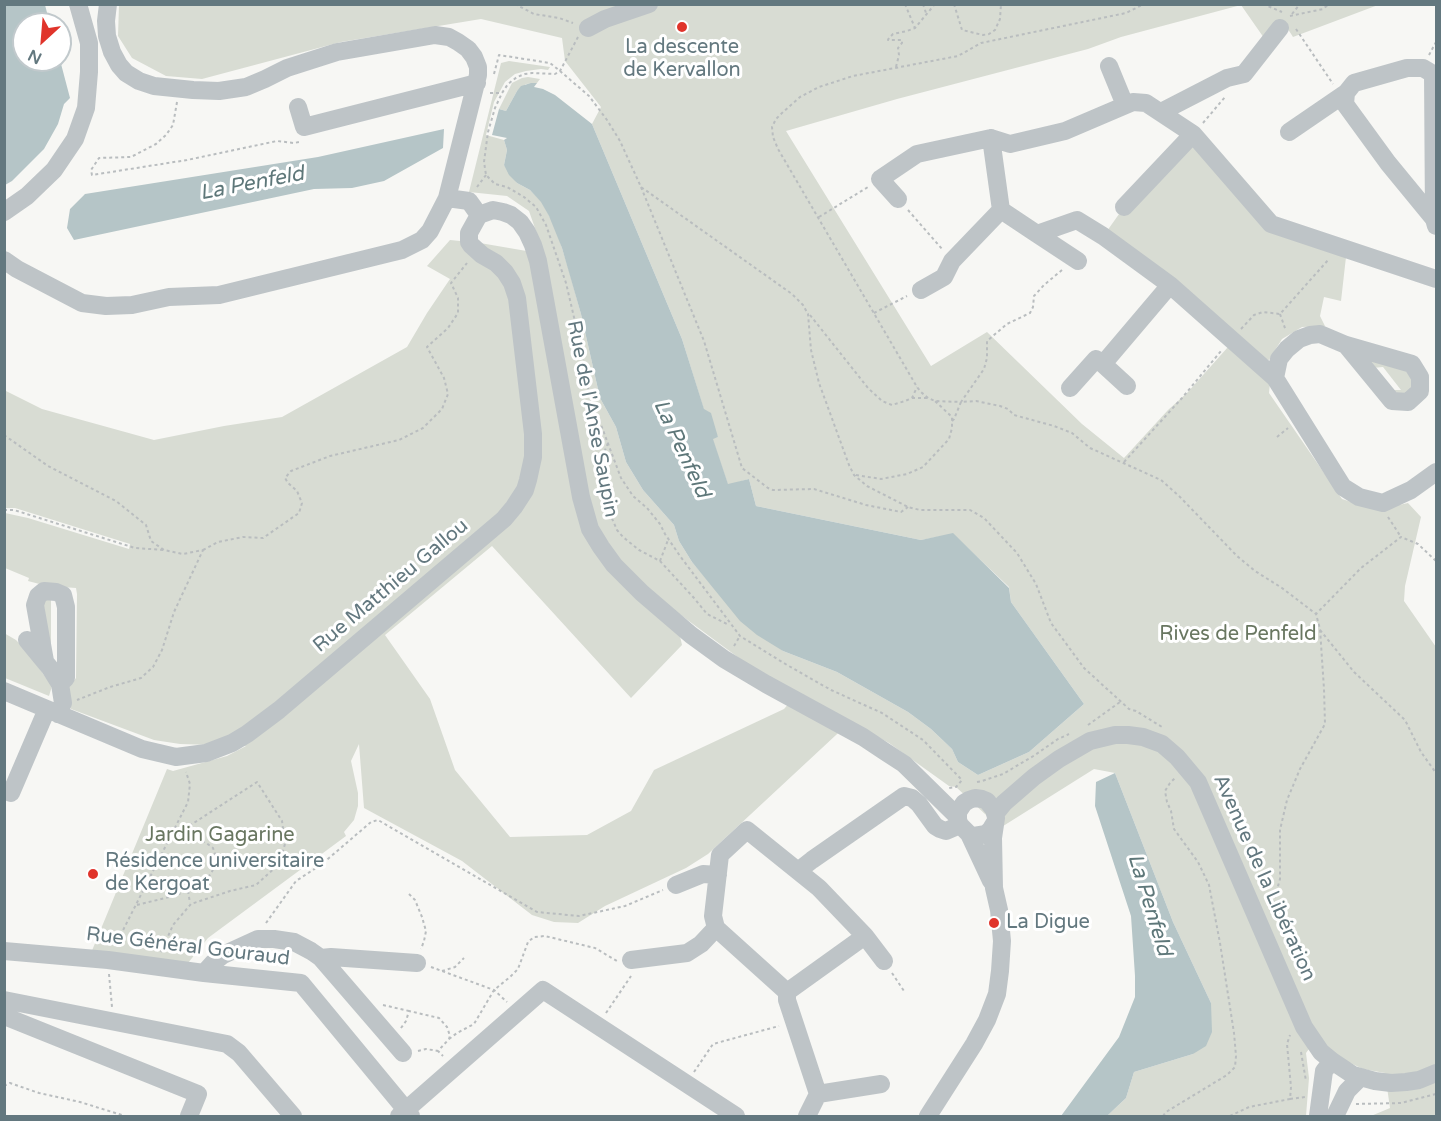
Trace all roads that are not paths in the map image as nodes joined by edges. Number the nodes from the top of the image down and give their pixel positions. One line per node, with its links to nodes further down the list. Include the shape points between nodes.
1 (78, 4): 19 (street, via 89,43 89,72 86,108 75,139 54,170)
2 (108, 4): 7 (street, via 107,36 119,65 126,74 154,86 219,91 246,87 287,68 337,52 435,35 449,37 474,57 478,67)
3 (649, 4): 5 (street)
4 (1285, 22): 11 (street, via 1244,74 1227,78)
5 (588, 28)
6 (1109, 66): 9 (street)
7 (475, 90): 10 (street, via 304,127); 15 (street)
8 (1346, 93): 12 (street); 21 (street, via 1345,104); 21 (street, via 1354,84 1407,68 1423,68 1433,74)
9 (1125, 105): 11 (street, via 1146,103); 14 (street, via 1065,131 1010,144)
10 (298, 107)
11 (1161, 112): 13 (street)
12 (1289, 132)
13 (1193, 134): 17 (street); 25 (street, via 1271,224)
14 (991, 138): 16 (street, via 917,154 880,179); 18 (street)
15 (447, 198): 20 (street, via 469,201); 23 (street, via 430,231 402,250 219,295 170,297 132,305 82,303)
16 (898, 199)
17 (1124, 207)
18 (1001, 210): 22 (street); 27 (street, via 952,261 944,277)
19 (4, 212)
20 (479, 215): 38 (street, Rue Matthieu Gallou, via 470,233 471,245 505,272 517,298 534,434 525,490 504,519 279,710 232,743 206,753 176,757 142,749); 41 (street, Rue de l'Anse Saupin, via 493,210 511,215 520,222 533,245 581,497 590,529 614,565 666,614 724,659 863,737)
21 (1435, 222)
22 (1037, 234): 24 (street); 26 (street, via 1077,220)
23 (4, 260)
24 (1075, 260)
25 (1437, 279)
26 (1170, 285): 29 (street); 30 (street)
27 (921, 290)
28 (1346, 345): 30 (street, via 1320,334 1299,339 1280,359)
29 (1103, 364): 31 (street); 32 (street, via 1096,359)
30 (1275, 378): 33 (street, via 1343,487 1359,497 1383,502 1411,490)
31 (1127, 386)
32 (1070, 388)
33 (1437, 472)
34 (27, 640): 35 (street)
35 (45, 661): 36 (street); 36 (street, via 35,605 44,591 63,595 66,607 66,678)
36 (60, 684): 38 (street, via 63,703)
37 (11, 699): 38 (street, Rue Matthieu Gallou)
38 (52, 711): 40 (street, via 11,793)
39 (1034, 777): 42 (street, Avenue de la Libération); 43 (street, Avenue de la Libération, via 1004,803); 61 (street, Avenue de la Libération, via 1074,749 1115,735 1143,737 1162,744 1188,768 1198,782 1305,1027 1321,1052)
40 (4, 790)
41 (939, 792): 42 (street); 44 (street, Rue de l'Anse Saupin)
42 (974, 793): 43 (street, via 992,806); 44 (street, via 960,808)
43 (995, 819): 44 (street, via 986,834 974,836); 48 (street, Rue de l'Anse Saupin)
44 (962, 825): 45 (street, via 946,831 935,826 919,804 904,796); 48 (street, Rue de l'Anse Saupin)
45 (798, 871): 46 (street, via 747,830 720,855); 50 (street)
46 (718, 875): 47 (street, via 703,874); 49 (street, via 713,916)
47 (676, 885)
48 (994, 888): 72 (street, Rue de l'Anse Saupin, via 1006,977 987,1020)
49 (716, 928): 53 (street, via 687,953); 57 (street)
50 (865, 936): 54 (street); 57 (street)
51 (4, 951): 56 (street, Rue Général Gouraud)
52 (321, 958): 55 (street); 56 (street, via 294,942 258,939 223,955); 60 (street)
53 (631, 960)
54 (884, 961)
55 (417, 963)
56 (204, 973): 67 (street, Rue Général Gouraud, via 301,983)
57 (787, 992): 65 (street)
58 (4, 1000): 69 (street, via 227,1044)
59 (11, 1019): 68 (street, via 198,1094)
60 (403, 1053)
61 (1332, 1061): 63 (street, Avenue de la Libération); 73 (street, via 1324,1071)
62 (1437, 1073): 63 (street, Avenue de la Libération, via 1419,1080 1391,1083)
63 (1360, 1078): 66 (street)
64 (881, 1084): 65 (street)
65 (818, 1094): 71 (street)
66 (1337, 1110)
67 (406, 1114): 70 (street, via 543,990)
68 (189, 1116)
69 (293, 1116)
70 (736, 1116)
71 (807, 1116)
72 (928, 1116)
73 (1318, 1116)

